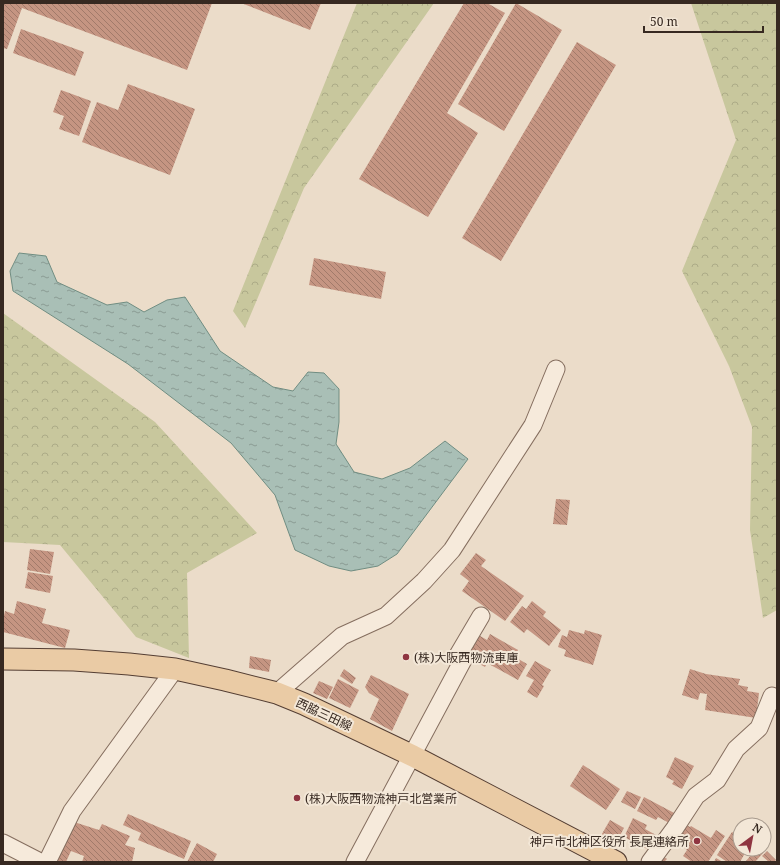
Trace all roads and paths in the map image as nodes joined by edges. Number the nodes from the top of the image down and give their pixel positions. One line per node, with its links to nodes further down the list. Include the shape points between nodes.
1 (556, 369): 5 (street, via 533,425 452,550 424,581 386,616 342,636)
2 (481, 616): 7 (street, via 458,655 463,660)
3 (3, 659): 4 (main road, 西脇三田線, via 74,660)
4 (175, 669): 5 (main road, 西脇三田線); 10 (street, via 72,810)
5 (277, 693): 7 (main road, 西脇三田線)
6 (772, 696): 13 (street, via 759,728 736,750 717,780 696,796)
7 (413, 756): 11 (street); 12 (main road, 西脇三田線)
8 (3, 843): 9 (street)
9 (40, 862)
10 (47, 862)
11 (355, 862)
12 (616, 862)
13 (650, 862)

